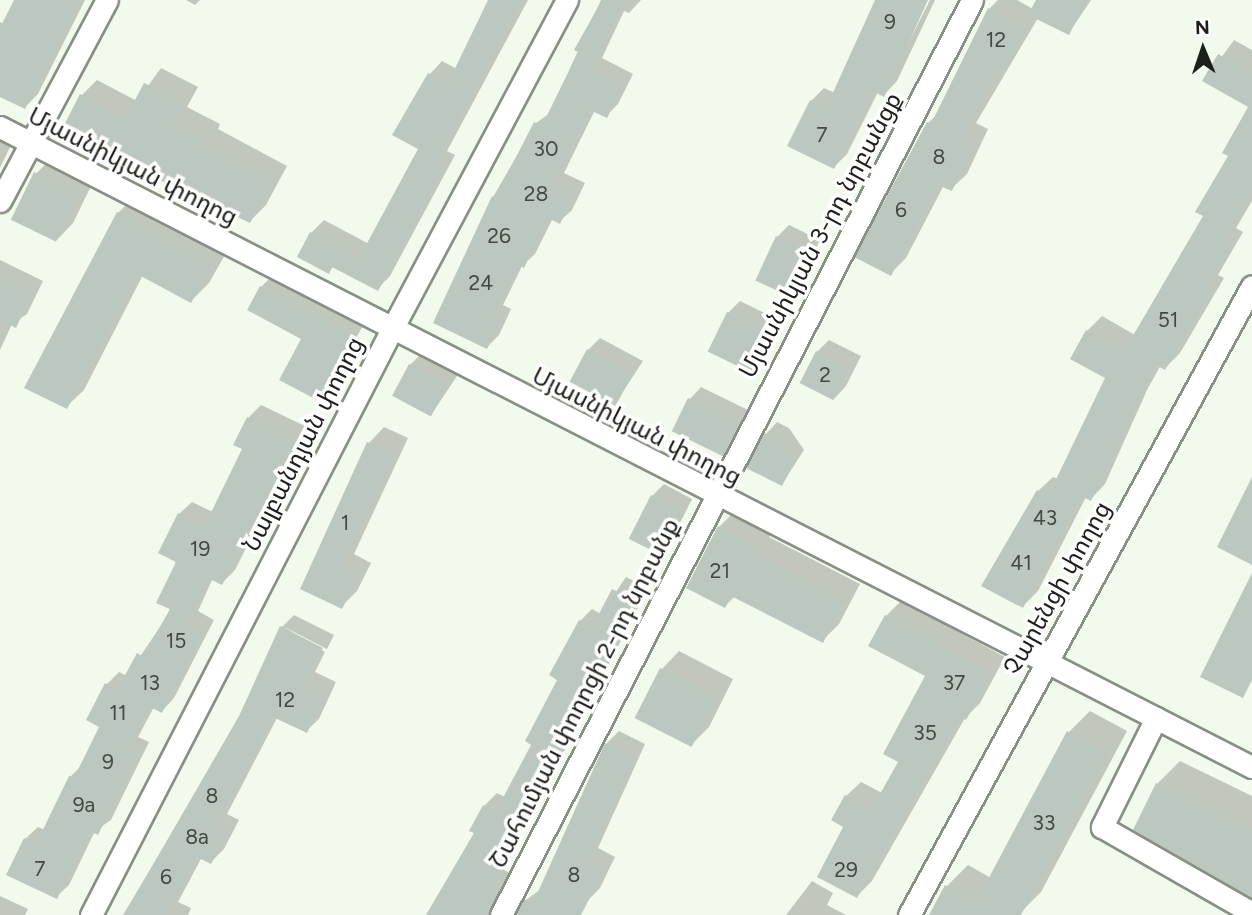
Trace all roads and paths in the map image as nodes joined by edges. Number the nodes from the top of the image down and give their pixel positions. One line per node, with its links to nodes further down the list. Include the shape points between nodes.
1 (107, 0): 5 (street)
2 (568, 0): 8 (street, Նալբանդյան փողոց)
3 (972, 0): 9 (street, Մյասնիկյան 3-րդ նրբանցք)
4 (0, 127): 5 (street, Մյասնիկյան փողոց)
5 (31, 143): 6 (street); 8 (street, Մյասնիկյան փողոց)
6 (0, 201)
7 (1252, 286): 10 (street, Չարենցի փողոց)
8 (392, 329): 9 (street, Մյասնիկյան փողոց); 14 (street, Նալբանդյան փողոց)
9 (714, 495): 10 (street, Մյասնիկյան փողոց); 15 (street, Շահումյան փողոցի 2-րդ նրբանք)
10 (1047, 661): 11 (street, Մյասնիկյան փողոց); 16 (street, Չարենցի փողոց)
11 (1156, 718): 12 (street, Մյասնիկյան փողոց); 13 (street, via 1102,827)
12 (1252, 767)
13 (1252, 913)
14 (91, 915)
15 (501, 915)
16 (909, 915)

